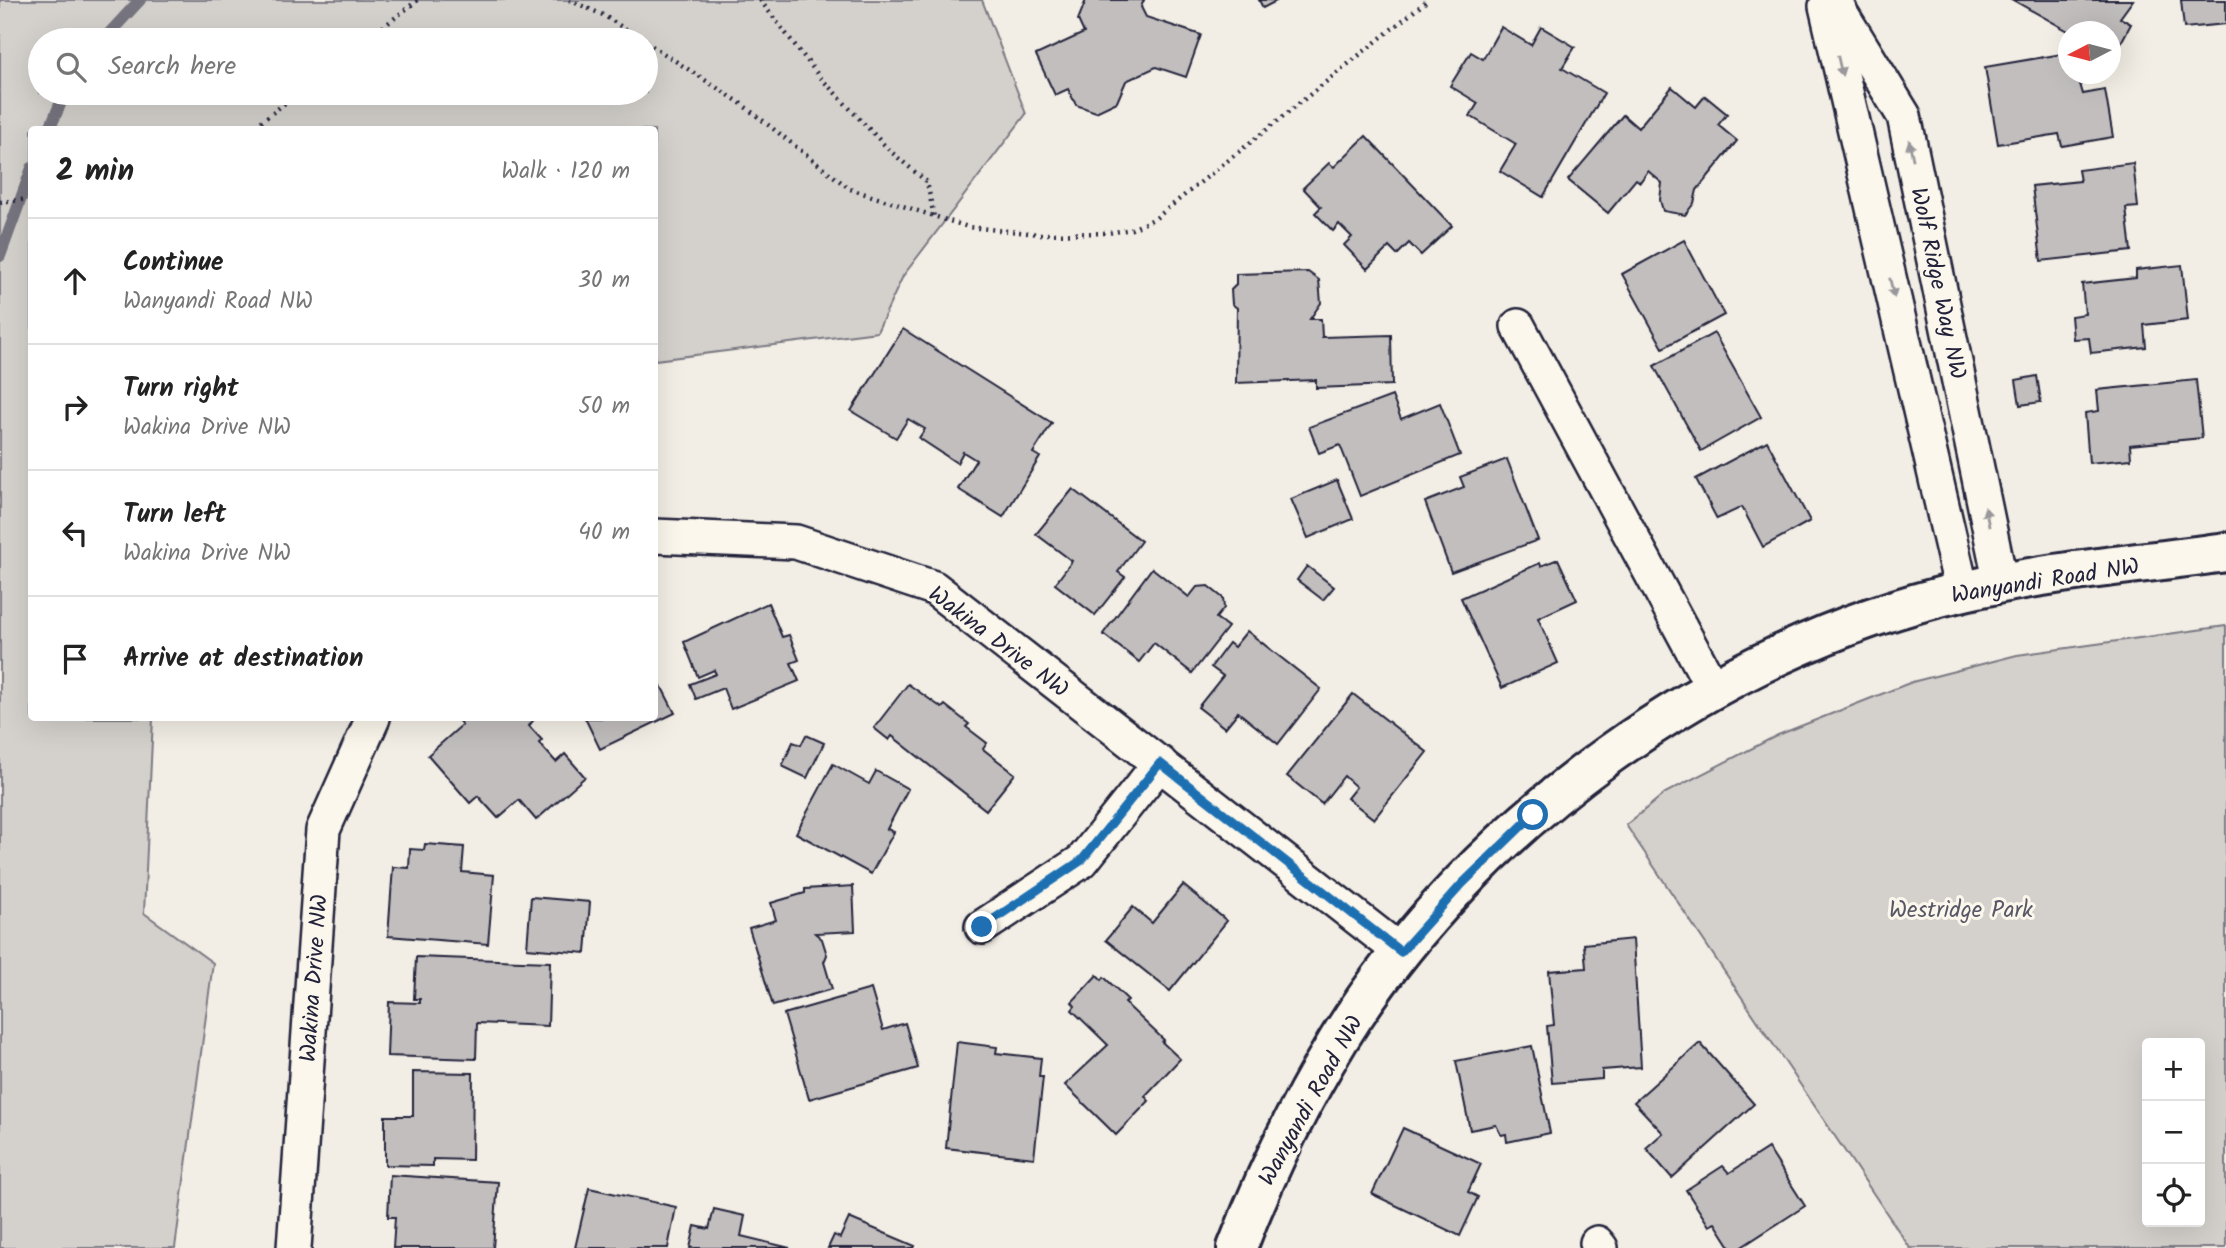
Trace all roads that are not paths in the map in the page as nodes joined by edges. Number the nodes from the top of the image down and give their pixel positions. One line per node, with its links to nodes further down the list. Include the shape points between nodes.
1 (1824, 0): 7 (street, Wolf Ridge Way NW, one-way to 7)
2 (1833, 0): 6 (street, Wolf Ridge Way NW, one-way to 2, via 1903,116)
3 (1518, 326): 8 (street)
4 (658, 536): 10 (street, Wakina Drive NW, via 796,542 934,588)
5 (2226, 552): 6 (street, Wanyandi Road NW)
6 (2001, 583): 7 (street, Wanyandi Road NW)
7 (1962, 591): 8 (street, Wanyandi Road NW, via 1871,618 1776,656)
8 (1713, 688): 12 (street, Wanyandi Road NW, via 1614,751 1533,815)
9 (372, 721): 13 (street, Wakina Drive NW, via 323,830)
10 (1160, 763): 11 (street, via 1082,860); 12 (street, Wakina Drive NW)
11 (982, 927)
12 (1401, 952): 14 (street, Wanyandi Road NW, via 1339,1039 1271,1161)
13 (294, 1248)
14 (1237, 1248)

